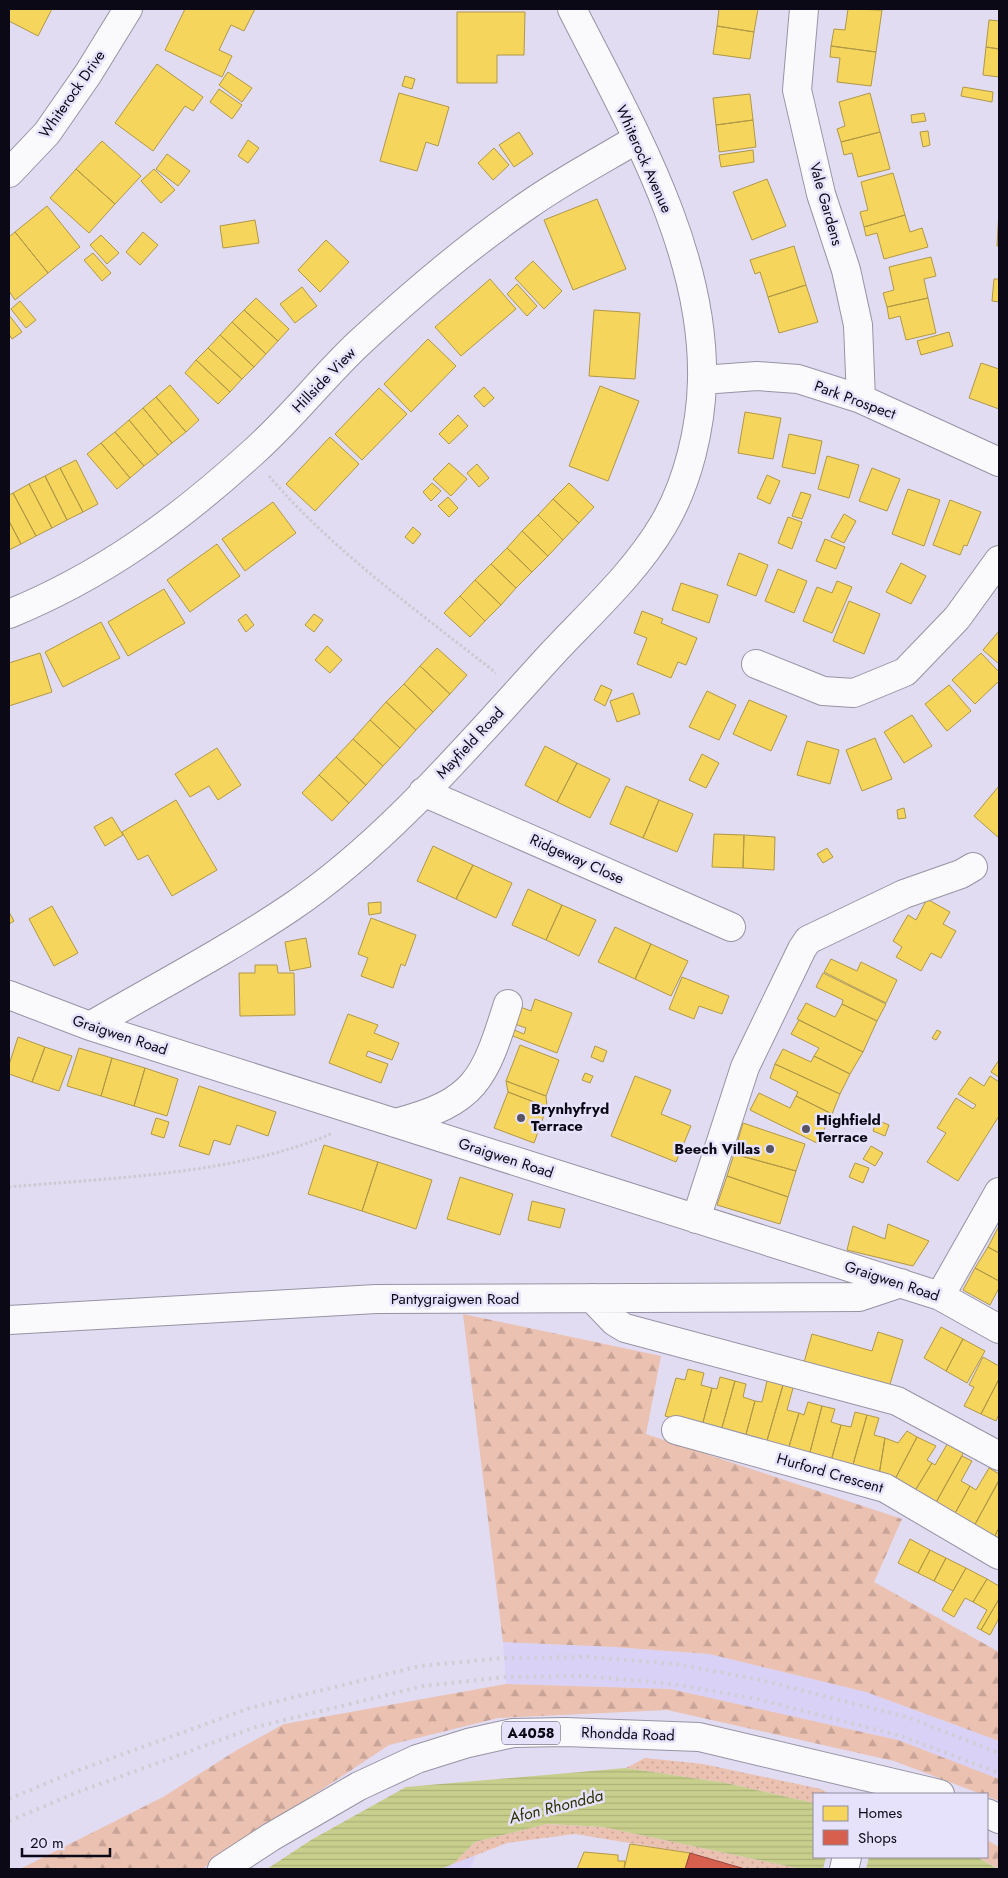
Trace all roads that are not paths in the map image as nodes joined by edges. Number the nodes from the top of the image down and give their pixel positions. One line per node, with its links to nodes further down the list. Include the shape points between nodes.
1 (128, 9): 5 (street, Whiterock Drive, via 47,134)
2 (572, 9): 4 (street, Whiterock Avenue)
3 (804, 9): 8 (street, Vale Gardens, via 797,90 821,194 846,270 858,325)
4 (636, 139): 6 (street, Whiterock Avenue, via 665,200 684,260); 11 (street, Hillside View, via 529,204 472,246 357,345 251,455 174,519 105,568)
5 (9, 173)
6 (700, 347): 7 (street, Mayfield Road)
7 (702, 380): 8 (street, Park Prospect, via 757,376 798,379); 13 (street, Mayfield Road, via 697,428 683,482 663,525 636,563)
8 (861, 399): 9 (street, Park Prospect)
9 (999, 462)
10 (999, 560): 12 (street, via 957,618 905,672 854,693 823,691)
11 (9, 614)
12 (756, 664)
13 (423, 792): 15 (street, Ridgeway Close); 18 (street, Mayfield Road, via 358,855 291,907)
14 (973, 867): 21 (street, via 904,894 813,937 802,949 745,1068)
15 (731, 927)
16 (9, 996): 18 (street, Graigwen Road)
17 (508, 1004): 19 (street, via 491,1058 475,1082 455,1101 429,1114)
18 (90, 1026): 19 (street, Graigwen Road)
19 (384, 1119): 21 (street, Graigwen Road)
20 (999, 1192): 23 (street)
21 (696, 1219): 22 (street, Graigwen Road)
22 (900, 1283): 23 (street, Graigwen Road); 24 (street, Pantygraigwen Road, via 859,1296)
23 (940, 1296): 26 (street, Graigwen Road)
24 (592, 1298): 25 (street, Pantygraigwen Road, via 376,1299); 28 (street, via 614,1322 625,1328 897,1401)
25 (9, 1320)
26 (999, 1329)
27 (676, 1430): 29 (street, Hurford Crescent, via 885,1488)
28 (999, 1456)
29 (999, 1555)
30 (865, 1786): 31 (street, Rhondda Road / A4058); 32 (street, Rhondda Road / A4058, via 699,1737 513,1733 417,1759 359,1786)
31 (931, 1793)
32 (222, 1869)

